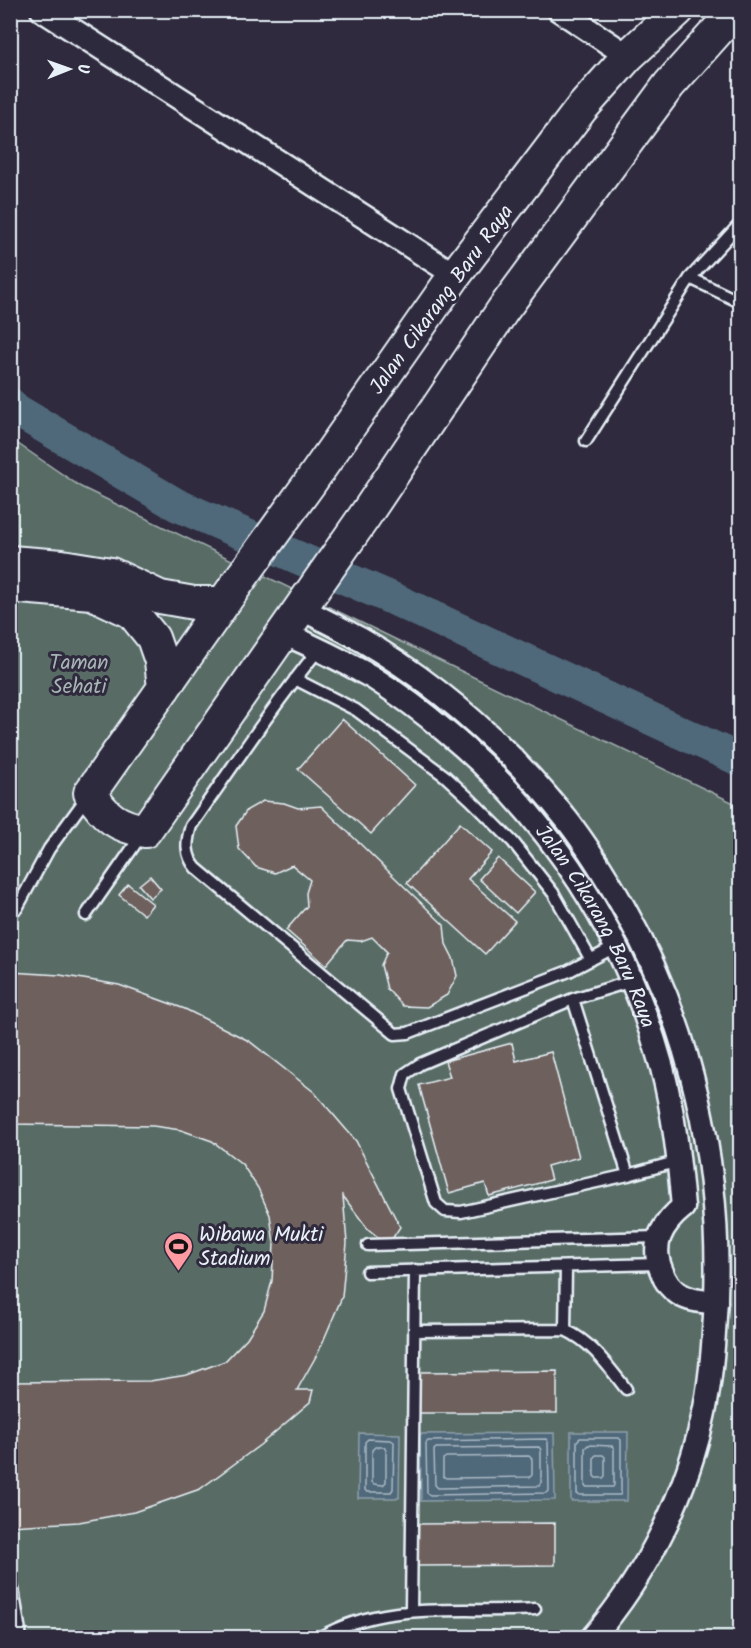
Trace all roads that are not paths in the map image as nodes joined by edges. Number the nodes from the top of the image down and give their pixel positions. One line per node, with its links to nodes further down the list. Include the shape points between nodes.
1 (42, 10): 7 (street)
2 (559, 10): 5 (street)
3 (678, 10): 5 (main road, Jalan Cikarang Baru Raya)
4 (736, 10): 14 (main road, via 669,85 573,214)
5 (628, 56): 7 (main road, Jalan Cikarang Baru Raya, via 581,109)
6 (741, 224): 8 (lane)
7 (454, 275): 13 (main road, Jalan Cikarang Baru Raya)
8 (690, 278): 9 (lane); 10 (lane)
9 (741, 302)
10 (586, 441)
11 (10, 562): 13 (main road, via 111,574 160,597)
12 (10, 588): 17 (main road, via 92,593 132,612 153,638)
13 (223, 603): 17 (main road, Jalan Cikarang Baru Raya)
14 (294, 616): 15 (street, Jalan Cikarang Baru Raya); 19 (main road); 28 (street, Jalan Cikarang Baru Raya, via 371,646 474,721 523,769 588,850 642,940 669,1003 694,1081)
15 (319, 649): 16 (lane); 22 (street, Jalan Cikarang Baru Raya, via 373,678 423,712 492,773 552,842 587,892)
16 (295, 679): 23 (lane, via 356,710 445,776 513,842 554,894); 23 (lane, via 191,826 188,845 190,860 196,868 396,1034 408,1033)
17 (164, 688): 18 (main road, Jalan Cikarang Baru Raya)
18 (90, 793): 19 (main road, via 112,820); 20 (lane, Jalan Cikarang Baru Raya, via 49,849)
19 (145, 831): 21 (lane)
20 (17, 909)
21 (86, 915)
22 (617, 946): 23 (lane); 24 (street, Jalan Cikarang Baru Raya)
23 (591, 960)
24 (632, 981): 25 (lane); 26 (street, Jalan Cikarang Baru Raya, via 662,1069)
25 (573, 999): 27 (lane); 27 (lane, via 420,1064 405,1074 401,1089 436,1203 446,1211 461,1212)
26 (680, 1161): 27 (lane); 29 (street, Jalan Cikarang Baru Raya)
27 (628, 1175)
28 (715, 1206): 29 (street); 36 (street, Jalan Cikarang Baru Raya)
29 (683, 1207): 30 (street)
30 (659, 1237): 31 (lane); 32 (street)
31 (368, 1245)
32 (658, 1264): 33 (lane); 36 (street, via 666,1281 680,1294 697,1301)
33 (566, 1267): 34 (lane); 37 (lane)
34 (415, 1270): 35 (lane); 38 (lane)
35 (367, 1272)
36 (716, 1302): 45 (street, Jalan Cikarang Baru Raya, via 704,1410 684,1479 637,1576)
37 (565, 1330): 38 (lane); 39 (lane, via 598,1353)
38 (414, 1331): 42 (lane)
39 (626, 1389)
40 (13, 1589): 43 (lane)
41 (535, 1609): 42 (lane)
42 (411, 1611): 44 (lane, via 375,1616 338,1627)
43 (21, 1638)
44 (319, 1638)
45 (592, 1638)

